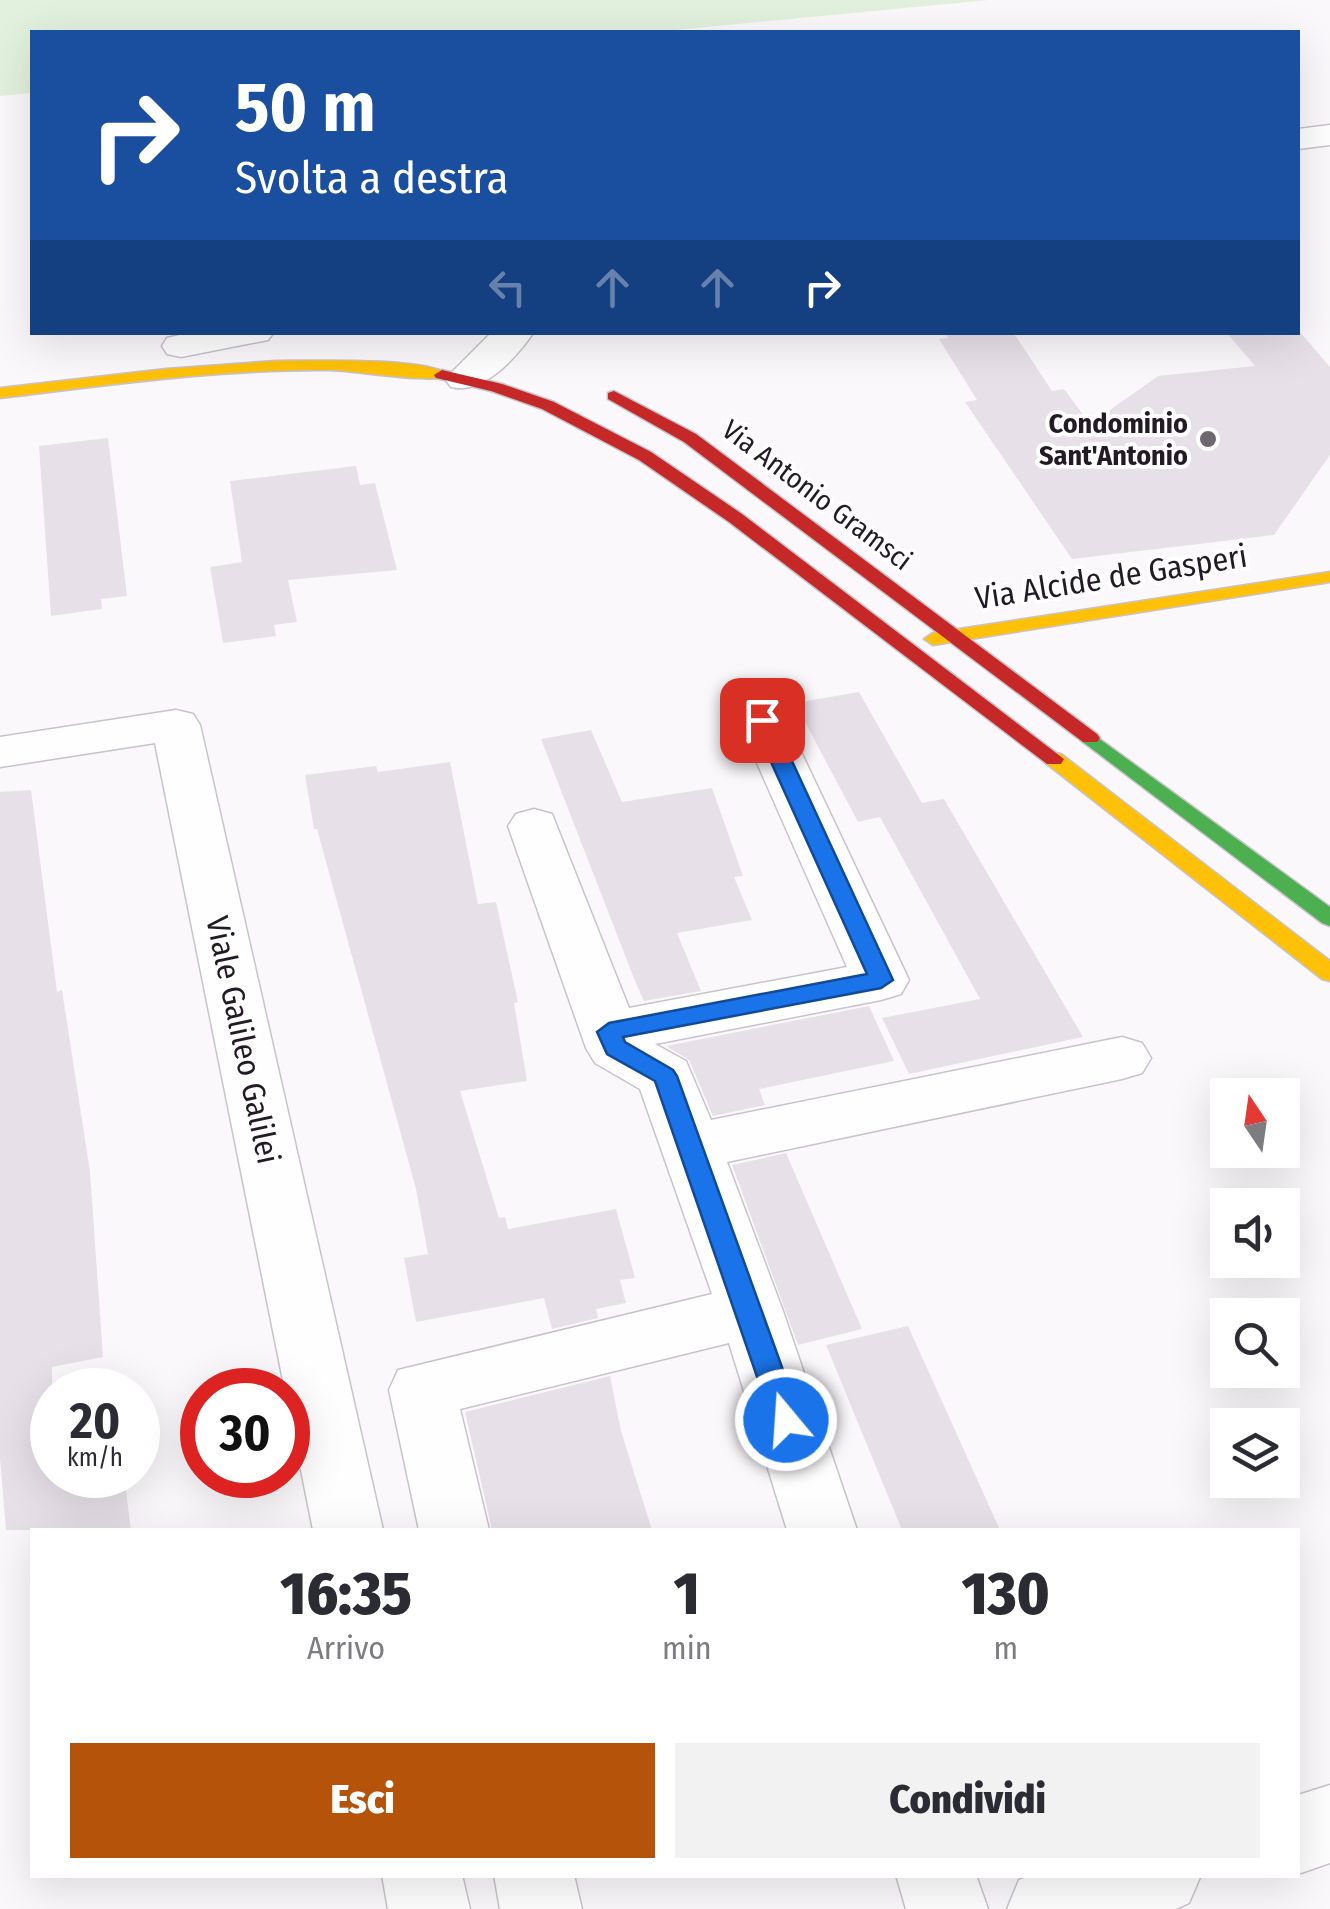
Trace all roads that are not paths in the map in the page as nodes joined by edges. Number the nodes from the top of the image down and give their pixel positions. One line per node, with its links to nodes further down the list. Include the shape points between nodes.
1 (1330, 136): 2 (street)
2 (1300, 140)
3 (266, 336): 4 (street)
4 (185, 355): 5 (street, via 360,366); 7 (street)
5 (489, 357): 10 (street, via 548,404 635,445)
6 (593, 388): 9 (street, Via Antonio Gramsci, via 690,438)
7 (0, 393)
8 (1330, 577): 9 (street, Via Alcide de Gasperi)
9 (954, 635): 10 (street, Via Alcide de Gasperi); 14 (street, Via Antonio Gramsci)
10 (903, 644): 15 (street)
11 (762, 720): 16 (street, via 881,980)
12 (0, 752): 20 (street, Viale Galileo Galilei, via 176,725)
13 (534, 826): 16 (street)
14 (1330, 918)
15 (1330, 972)
16 (609, 1032): 18 (street, via 615,1048 665,1076)
17 (1122, 1058): 18 (street)
18 (691, 1147): 19 (street)
19 (750, 1311): 21 (street, via 422,1390); 22 (street)
20 (348, 1528)
21 (454, 1528)
22 (821, 1528)
23 (1330, 1824): 24 (street)
24 (1300, 1833)
25 (423, 1878): 29 (street)
26 (535, 1878): 30 (street)
27 (937, 1878): 31 (street)
28 (1151, 1878): 32 (street)
29 (429, 1909)
30 (542, 1909)
31 (947, 1909)
32 (1048, 1909)

